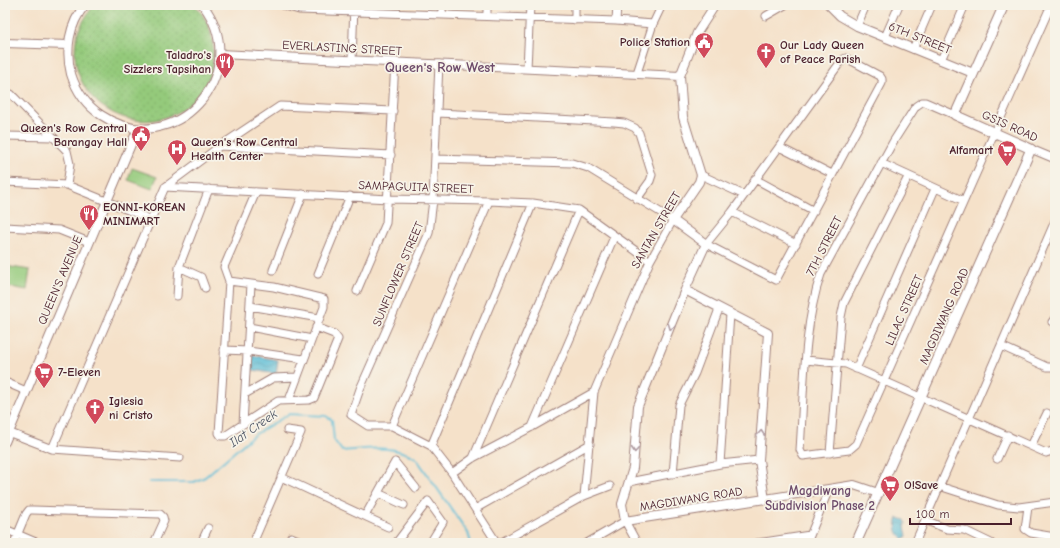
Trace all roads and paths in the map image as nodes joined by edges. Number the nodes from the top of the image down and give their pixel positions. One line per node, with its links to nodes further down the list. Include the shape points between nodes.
1 (85, 5): 32 (street, via 76,20)
2 (203, 5): 34 (street, via 217,32)
3 (282, 5): 20 (street, via 299,10)
4 (397, 5): 21 (street)
5 (442, 5): 22 (street)
6 (487, 5): 23 (street)
7 (530, 5): 25 (street)
8 (575, 5): 26 (street)
9 (616, 5): 27 (street)
10 (662, 5): 28 (street)
11 (715, 5): 42 (street, via 697,33)
12 (785, 5): 24 (street)
13 (829, 5): 29 (street, 6TH STREET, via 840,16)
14 (866, 5): 29 (street)
15 (899, 5): 30 (street)
16 (932, 5): 33 (street)
17 (965, 5): 36 (street)
18 (1004, 5): 41 (main road)
19 (1051, 5): 48 (street, LILAC STREET)
20 (354, 8): 21 (street); 35 (street)
21 (396, 13): 22 (street)
22 (442, 15): 23 (street)
23 (487, 16): 25 (street)
24 (766, 16)
25 (530, 18): 26 (street); 39 (street)
26 (575, 20): 27 (street)
27 (616, 21): 28 (street)
28 (653, 24): 40 (street)
29 (857, 26): 30 (street, 6TH STREET)
30 (885, 37): 33 (street, 6TH STREET)
31 (5, 43): 32 (street)
32 (68, 45): 47 (street, via 72,78 89,106 107,119)
33 (913, 49): 36 (street, 6TH STREET)
34 (220, 54): 35 (street, EVERLASTING STREET); 47 (street, via 214,80 194,109 168,124 155,128)
35 (352, 60): 37 (street, EVERLASTING STREET)
36 (941, 60): 41 (street, 6TH STREET)
37 (395, 62): 38 (street, EVERLASTING STREET); 44 (street)
38 (439, 64): 39 (street, EVERLASTING STREET); 45 (street, SUNFLOWER STREET)
39 (527, 68): 40 (street, EVERLASTING STREET)
40 (636, 73): 42 (street, EVERLASTING STREET)
41 (973, 73): 46 (main road)
42 (680, 76): 59 (street, via 683,117)
43 (5, 94): 50 (street, via 11,94)
44 (393, 111): 51 (street, via 280,106); 54 (street)
45 (438, 113): 55 (street, SUNFLOWER STREET); 72 (street, via 631,125 639,133 652,175)
46 (955, 115): 48 (main road, GSIS ROAD); 57 (street, 7TH STREET, via 922,102)
47 (138, 128): 74 (street, QUEEN'S AVENUE)
48 (995, 132): 53 (main road, GSIS ROAD); 76 (street, LILAC STREET)
49 (5, 136): 50 (street)
50 (53, 137): 63 (street, via 69,154)
51 (220, 146): 54 (street); 64 (street)
52 (779, 147): 58 (street); 58 (street, via 842,60 851,60 880,76 882,83); 61 (street)
53 (1031, 149): 56 (street, GSIS ROAD); 120 (main road, MAGDIWANG ROAD)
54 (391, 155): 71 (street)
55 (435, 158): 72 (street, via 572,163 588,168); 73 (street, SUNFLOWER STREET)
56 (1055, 159)
57 (881, 163): 60 (street); 110 (street, 7TH STREET, via 821,274 814,296)
58 (832, 174): 79 (street)
59 (701, 175): 69 (street); 82 (street, SANTAN STREET)
60 (908, 177): 66 (street); 111 (street, via 844,303)
61 (755, 179): 69 (street); 79 (street)
62 (5, 182): 63 (street)
63 (67, 185): 74 (street)
64 (165, 187): 65 (street, SAMPAGUITA STREET); 81 (street)
65 (209, 189): 67 (street, SAMPAGUITA STREET); 90 (street)
66 (935, 189): 76 (street); 113 (street)
67 (256, 192): 68 (street, SAMPAGUITA STREET); 93 (street, via 224,267)
68 (303, 194): 70 (street, SAMPAGUITA STREET); 91 (street)
69 (744, 195): 80 (street)
70 (350, 196): 71 (street, SAMPAGUITA STREET); 92 (street)
71 (389, 199): 73 (street, SAMPAGUITA STREET); 97 (street, via 386,223)
72 (637, 199): 82 (street)
73 (433, 200): 75 (street, SAMPAGUITA STREET); 125 (street, SUNFLOWER STREET, via 429,233 351,414 368,426)
74 (107, 201): 81 (street); 86 (street, QUEEN'S AVENUE)
75 (489, 201): 77 (street, SAMPAGUITA STREET); 125 (street)
76 (964, 201): 116 (street, LILAC STREET)
77 (533, 203): 78 (street, SAMPAGUITA STREET); 132 (street)
78 (579, 210): 85 (street, SAMPAGUITA STREET); 139 (street)
79 (814, 211): 88 (street)
80 (732, 212): 87 (street); 88 (street)
81 (150, 219): 134 (street)
82 (673, 220): 87 (street); 89 (street, SANTAN STREET)
83 (1055, 221): 106 (street)
84 (5, 227): 86 (street, via 59,230)
85 (614, 237): 89 (street, SAMPAGUITA STREET); 126 (street)
86 (88, 242): 117 (street, QUEEN'S AVENUE)
87 (706, 244): 88 (street, via 776,280); 96 (street)
88 (796, 244)
89 (650, 261): 118 (street, SANTAN STREET)
90 (179, 267): 95 (street, via 201,277); 98 (street)
91 (273, 270)
92 (318, 274)
93 (229, 281): 94 (street); 107 (street)
94 (251, 284): 99 (street); 102 (street, via 324,299)
95 (205, 288)
96 (685, 290): 100 (street); 146 (street, one-way to 146, via 638,406 633,468)
97 (357, 291)
98 (177, 296)
99 (250, 306): 102 (street); 103 (street)
100 (719, 309): 101 (street); 144 (street, via 695,373 679,405)
101 (730, 314): 141 (street, one-way to 101, via 768,333); 142 (street)
102 (319, 318): 104 (street)
103 (249, 327): 105 (street); 108 (street)
104 (316, 327): 105 (street); 121 (street, via 334,334 337,342 314,398)
105 (312, 339): 109 (street)
106 (1001, 346): 112 (street, via 1047,367); 123 (street)
107 (224, 350): 108 (street); 124 (street, via 219,433 225,436)
108 (248, 351): 109 (street); 119 (street)
109 (303, 360): 114 (street)
110 (806, 360): 111 (street); 137 (street, 7TH STREET, via 800,450)
111 (837, 362): 113 (street); 136 (street)
112 (1055, 367)
113 (856, 368): 116 (street)
114 (297, 378): 119 (street, via 273,378); 121 (street)
115 (5, 382): 117 (street)
116 (884, 382): 120 (street); 136 (street, LILAC STREET, via 854,447)
117 (26, 391): 128 (street, QUEEN'S AVENUE)
118 (594, 392): 126 (street); 131 (street, SANTAN STREET)
119 (245, 394): 124 (street)
120 (922, 397): 123 (street); 152 (main road, MAGDIWANG ROAD)
121 (289, 400): 124 (street, via 278,401)
122 (1047, 413): 133 (street)
123 (969, 417): 129 (street); 148 (street)
124 (243, 424)
125 (392, 426): 132 (street)
126 (532, 428): 139 (street)
127 (287, 430): 145 (street, via 301,432)
128 (7, 432): 130 (street, QUEEN'S AVENUE); 134 (street)
129 (1008, 435): 133 (street); 140 (street)
130 (5, 442)
131 (590, 444): 153 (street, SANTAN STREET); 158 (street)
132 (431, 446): 143 (street)
133 (1031, 446): 135 (street, via 1046,453)
134 (52, 449): 138 (street)
135 (1055, 450)
136 (830, 453): 137 (street, LILAC STREET, via 806,457)
137 (802, 455)
138 (180, 458)
139 (473, 458): 143 (street)
140 (997, 459)
141 (759, 460): 142 (street); 154 (street)
142 (720, 464): 144 (street)
143 (452, 473): 158 (street)
144 (673, 474): 146 (street)
145 (281, 477): 159 (street); 172 (street)
146 (629, 482): 161 (street, via 622,504)
147 (610, 486): 153 (street)
148 (939, 486): 157 (street, via 998,505); 160 (street)
149 (416, 488): 151 (street, via 395,462)
150 (829, 489): 152 (street, MAGDIWANG ROAD, via 854,485); 154 (street, MAGDIWANG ROAD); 166 (street)
151 (378, 493): 156 (street); 159 (street)
152 (878, 493): 182 (main road, MAGDIWANG ROAD)
153 (584, 496): 177 (street)
154 (765, 500): 161 (street, MAGDIWANG ROAD)
155 (1055, 502): 157 (street)
156 (404, 505)
157 (1028, 506): 167 (street, via 1025,529 1031,533)
158 (475, 509): 177 (street, via 495,540)
159 (365, 516): 162 (street)
160 (925, 520): 183 (street); 184 (street, via 948,529 964,530)
161 (625, 521): 178 (street); 179 (street)
162 (388, 527)
163 (208, 528): 171 (street)
164 (5, 529): 165 (street)
165 (18, 534): 168 (street); 169 (street); 170 (street, via 28,510 160,514 164,521)
166 (810, 535): 180 (street); 181 (street)
167 (1055, 537)
168 (14, 543)
169 (38, 543)
170 (154, 543)
171 (201, 543)
172 (253, 543)
173 (288, 543): 174 (street, via 291,537)
174 (305, 543)
175 (396, 543): 176 (street, via 428,501 443,522)
176 (430, 543)
177 (500, 543)
178 (587, 543)
179 (637, 543)
180 (757, 543)
181 (807, 543)
182 (856, 543)
183 (915, 543)
184 (991, 543)

